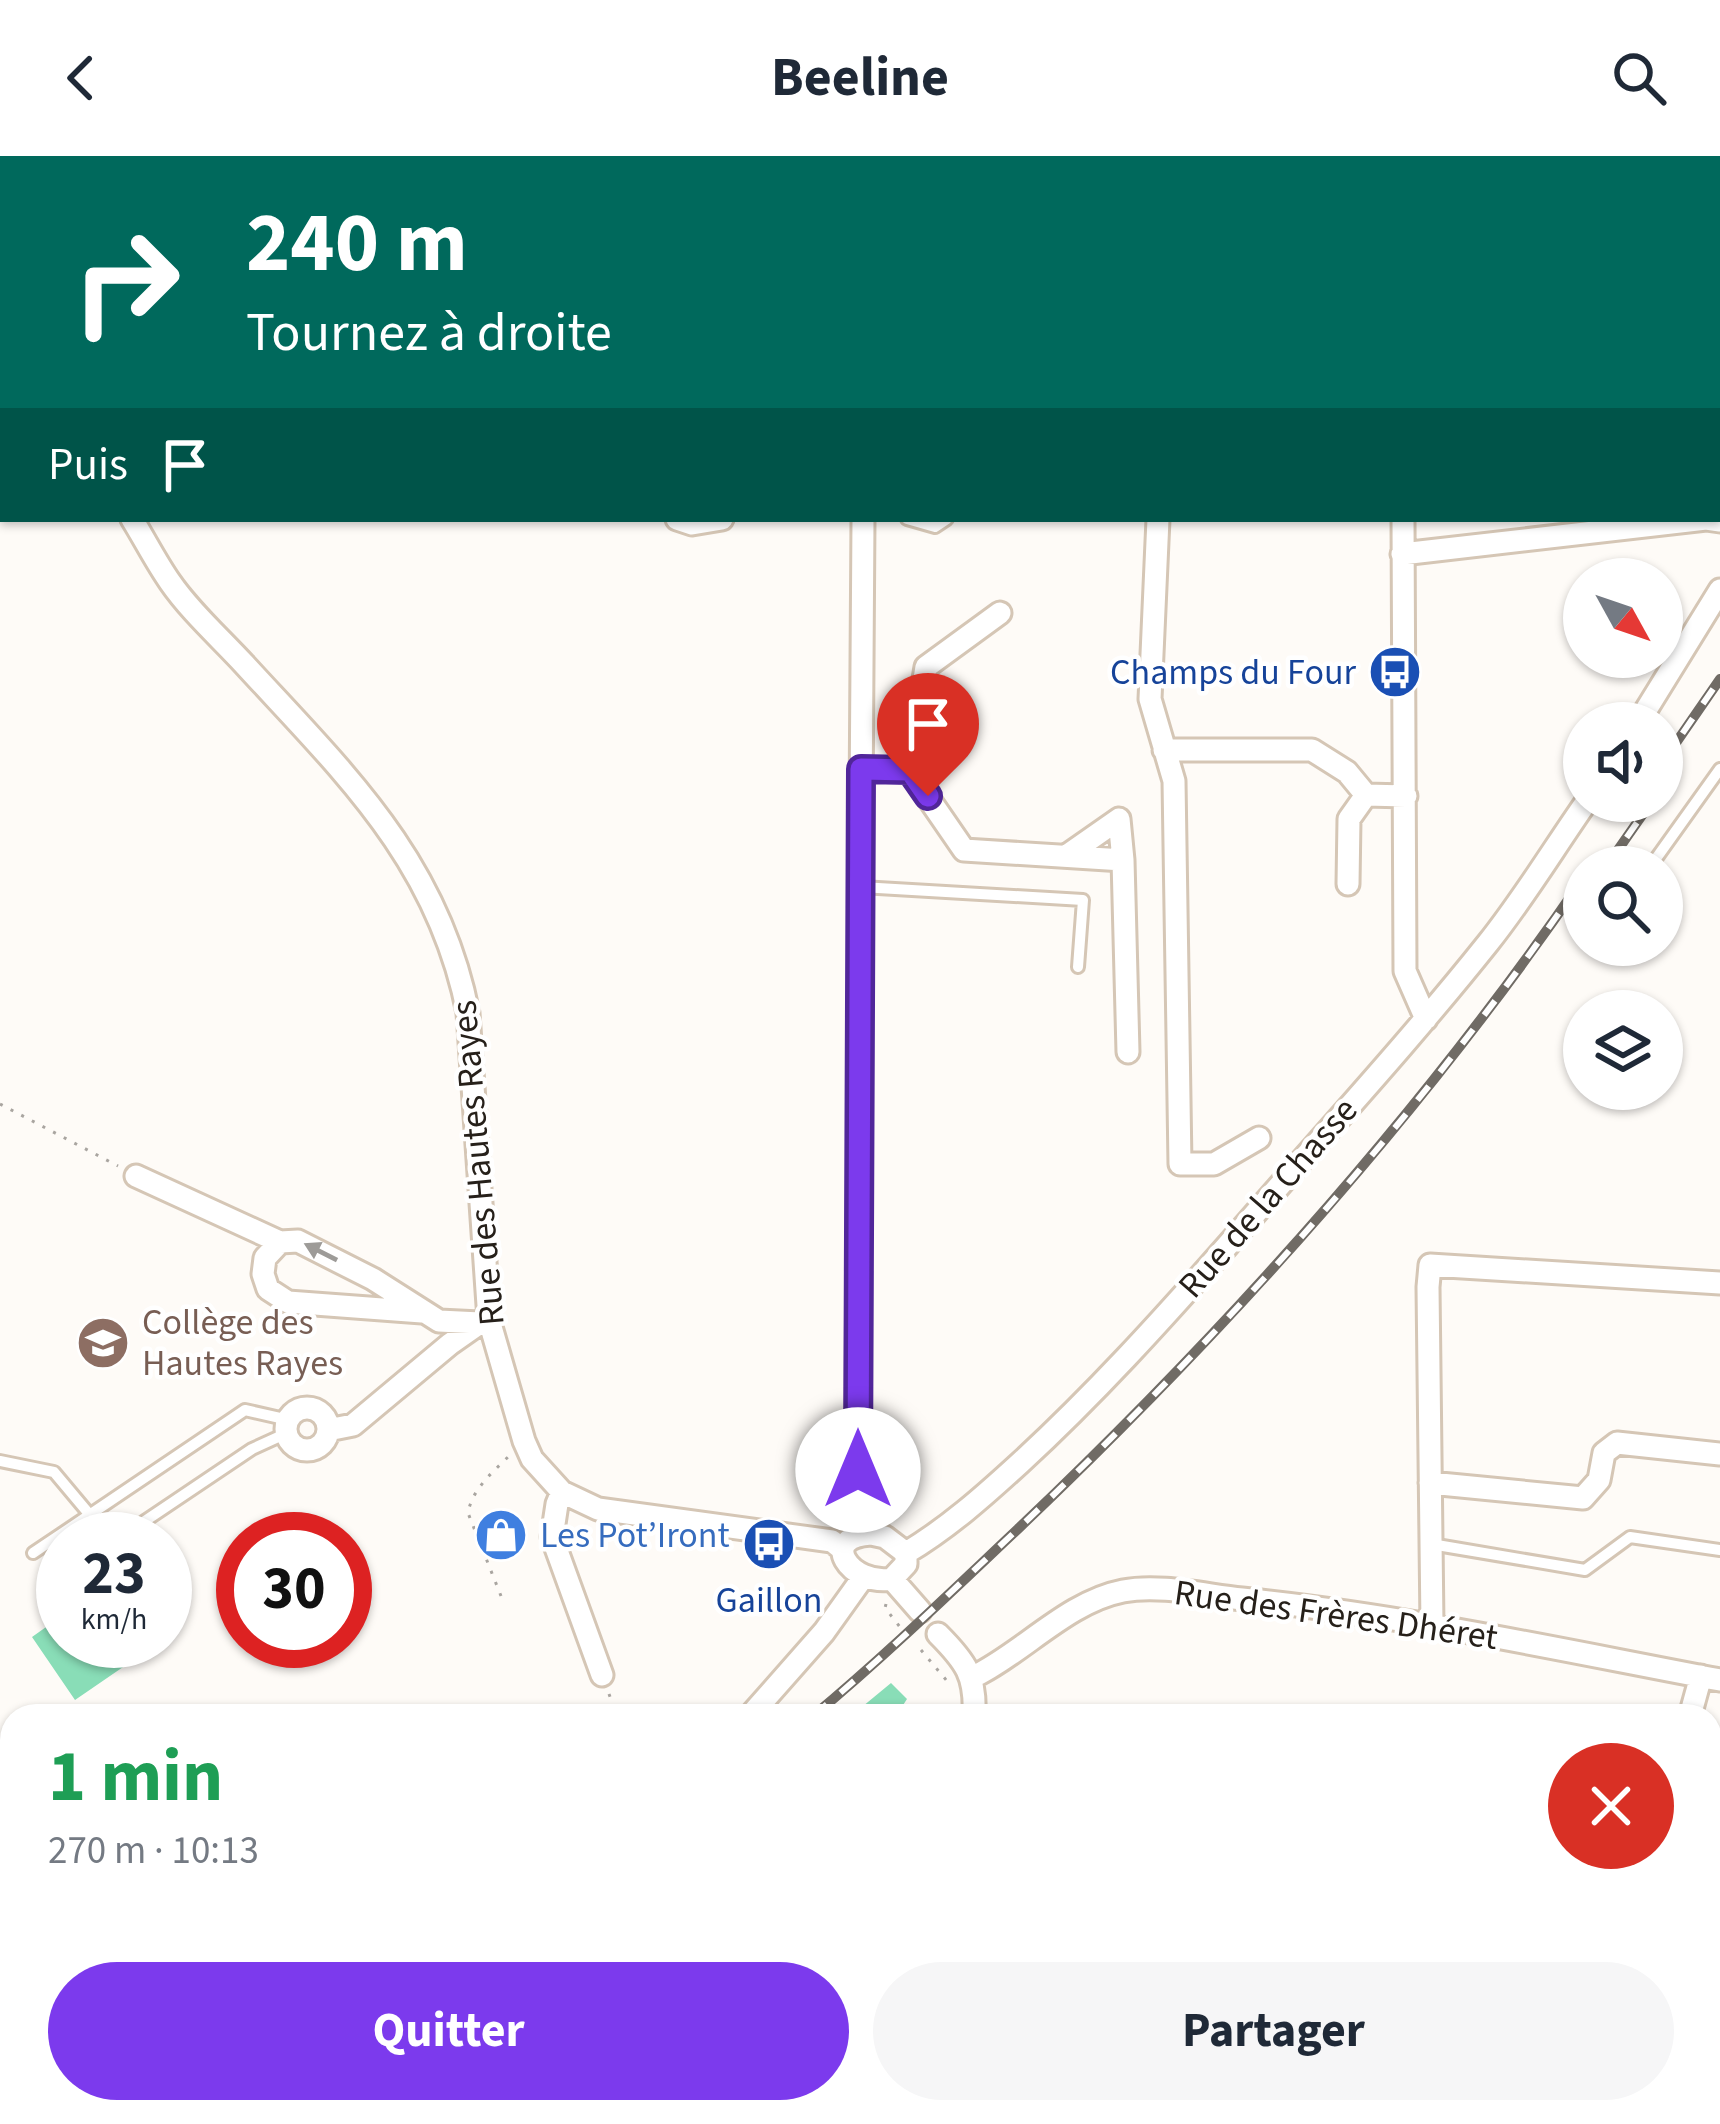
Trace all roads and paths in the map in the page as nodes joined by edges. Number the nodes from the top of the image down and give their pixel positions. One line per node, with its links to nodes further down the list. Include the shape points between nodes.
1 (134, 522): 31 (street, Rue des Hautes Rayes, via 172,585 363,794 447,934 468,1013)
2 (863, 522): 11 (street)
3 (1158, 522): 10 (street, via 1150,699)
4 (1403, 522): 6 (street)
5 (1680, 522): 6 (street)
6 (1402, 554): 15 (street)
7 (1720, 590): 9 (street)
8 (1000, 613): 13 (street, via 926,667)
9 (1651, 702)
10 (1164, 750): 14 (street, via 1312,750); 26 (street, via 1174,781 1180,1164 1214,1164)
11 (861, 769): 13 (street); 21 (street)
12 (1720, 769): 17 (lane)
13 (910, 770): 18 (street, via 964,850)
14 (1366, 795): 15 (street); 20 (street, via 1349,819)
15 (1406, 796): 23 (street, via 1405,971)
16 (1572, 822): 23 (street, Rue de la Chasse)
17 (1665, 846)
18 (1066, 856): 19 (street); 19 (street, via 1119,819)
19 (1123, 860): 24 (street)
20 (1348, 884)
21 (861, 886): 22 (lane, via 1083,900); 41 (street)
22 (1078, 967)
23 (1426, 1019): 45 (street, Rue de la Chasse, via 1112,1374 979,1501)
24 (1128, 1052)
25 (0, 1104): 27 (path)
26 (1259, 1138)
27 (136, 1176): 28 (street)
28 (280, 1242): 30 (street, one-way to 28, via 298,1241); 30 (street, via 263,1274 268,1289 288,1302)
29 (1720, 1283): 36 (street, via 1430,1265)
30 (422, 1312): 31 (street, via 439,1321)
31 (484, 1322): 32 (street, via 312,1449 289,1439); 33 (street, Rue des Hautes Rayes)
32 (288, 1426): 39 (lane, via 245,1410); 40 (lane)
33 (524, 1441): 37 (street, Rue des Hautes Rayes); 49 (path, via 469,1504)
34 (1720, 1454): 36 (street, via 1617,1443 1582,1498)
35 (0, 1461): 38 (lane, via 54,1472)
36 (1430, 1483): 42 (street)
37 (562, 1492): 41 (street, via 598,1509); 54 (street, via 552,1537)
38 (87, 1512)
39 (94, 1512)
40 (158, 1512)
41 (849, 1542): 45 (street, via 871,1534); 47 (street, via 843,1558)
42 (1431, 1544): 43 (lane, via 1585,1570 1630,1537); 51 (street)
43 (1720, 1550)
44 (36, 1551): 46 (lane)
45 (906, 1552): 48 (street)
46 (33, 1553)
47 (864, 1576): 48 (street); 57 (street)
48 (892, 1579): 50 (street)
49 (501, 1596)
50 (920, 1611)
51 (1432, 1625): 55 (street, Rue des Frères Dhéret); 56 (street, Rue des Frères Dhéret, via 1121,1591)
52 (938, 1634): 56 (street, via 958,1654)
53 (920, 1650): 56 (path)
54 (602, 1675)
55 (1711, 1678)
56 (963, 1682): 58 (street)
57 (761, 1704)
58 (970, 1704)

